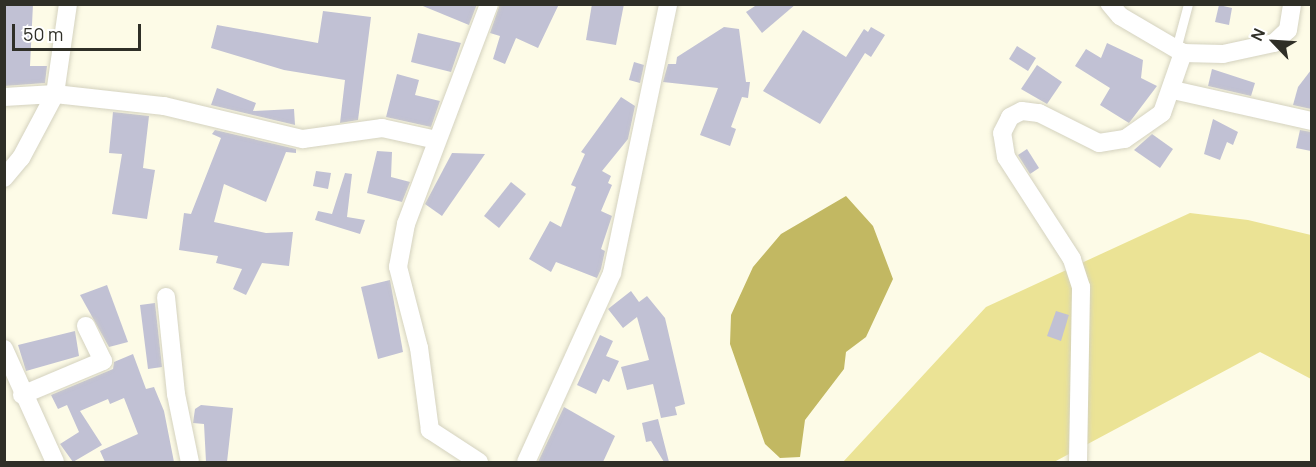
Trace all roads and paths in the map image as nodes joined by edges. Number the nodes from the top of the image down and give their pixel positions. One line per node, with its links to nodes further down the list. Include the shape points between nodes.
1 (68, 4): 9 (street)
2 (489, 4): 12 (street)
3 (668, 4): 21 (street, via 612,273)
4 (1110, 4): 7 (street, via 1120,16)
5 (1188, 4): 7 (lane)
6 (1292, 4): 7 (street, via 1288,30 1274,43 1223,54)
7 (1180, 51): 8 (street)
8 (1173, 90): 11 (street); 22 (street, via 1161,112 1125,140 1099,143 1039,113 1022,111 1004,125 1006,157 1072,260 1081,287)
9 (55, 94): 10 (street); 12 (street, via 164,106 303,139 382,128); 13 (street, via 21,158)
10 (4, 97)
11 (1311, 121)
12 (437, 140): 18 (street, via 406,224 398,267 419,348 430,430)
13 (4, 178)
14 (166, 297): 20 (street, via 176,394)
15 (86, 326): 17 (street, via 103,361)
16 (4, 349): 17 (street)
17 (22, 395): 19 (street)
18 (473, 461)
19 (55, 462)
20 (190, 462)
21 (526, 462)
22 (1078, 462)

